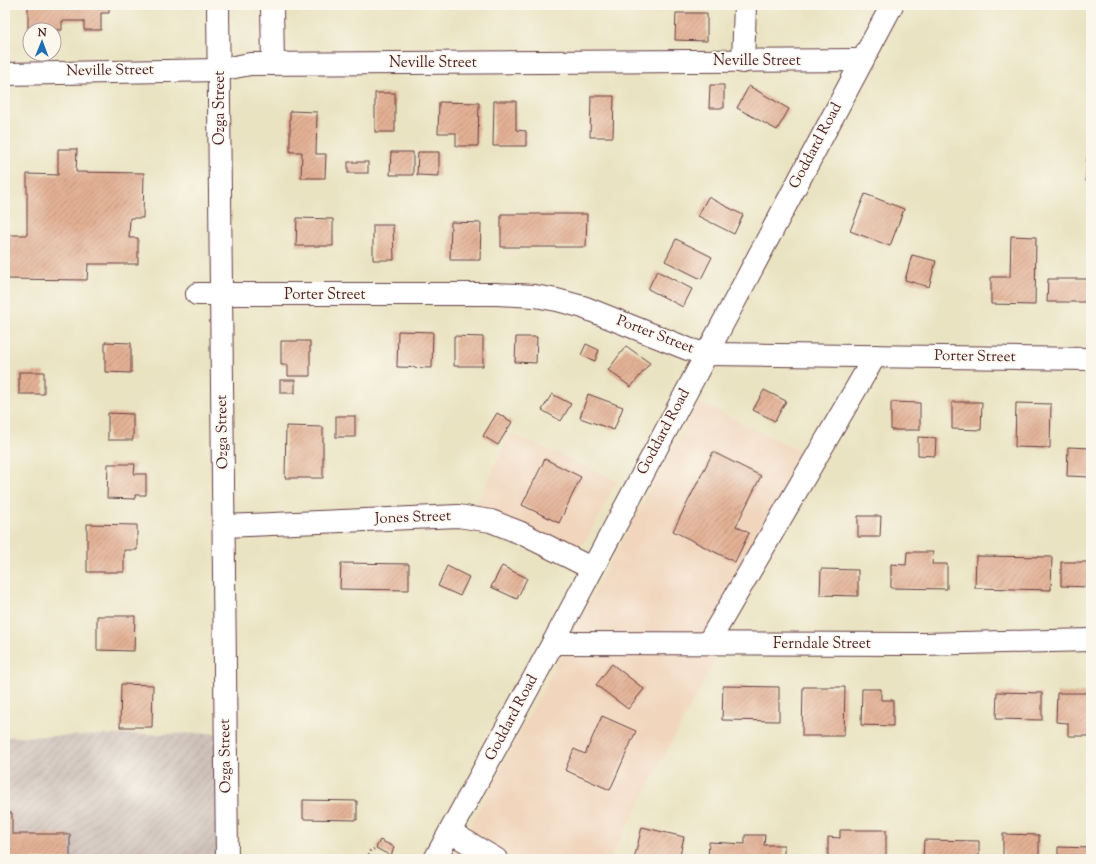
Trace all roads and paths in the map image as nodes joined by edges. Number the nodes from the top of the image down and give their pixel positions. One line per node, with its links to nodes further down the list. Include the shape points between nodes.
1 (218, 5): 8 (street, Ozga Street)
2 (272, 5): 7 (street)
3 (745, 5): 6 (street)
4 (892, 5): 5 (street, Goddard Road)
5 (862, 60): 6 (street, Neville Street); 12 (street, Goddard Road)
6 (743, 62): 7 (street, Neville Street)
7 (273, 64): 8 (street, Neville Street, via 250,64)
8 (219, 70): 9 (street, Neville Street); 11 (street, Ozga Street)
9 (5, 74)
10 (197, 294): 11 (street, Porter Street)
11 (221, 295): 12 (street, Porter Street, via 535,296 583,307); 15 (street, Ozga Street)
12 (706, 354): 13 (street, Porter Street); 16 (street, Goddard Road)
13 (875, 356): 14 (street, Porter Street); 19 (street)
14 (1091, 359)
15 (224, 526): 16 (street, Jones Street, via 458,516 491,521); 22 (street, Ozga Street)
16 (592, 568): 18 (street, Goddard Road)
17 (1091, 640): 19 (street, Ferndale Street, via 923,644)
18 (552, 643): 19 (street, Ferndale Street); 20 (street, Goddard Road)
19 (708, 643)
20 (450, 832): 24 (street, Goddard Road); 25 (street)
21 (376, 848): 23 (path, via 370,851)
22 (227, 859)
23 (369, 859)
24 (435, 859)
25 (496, 859)

